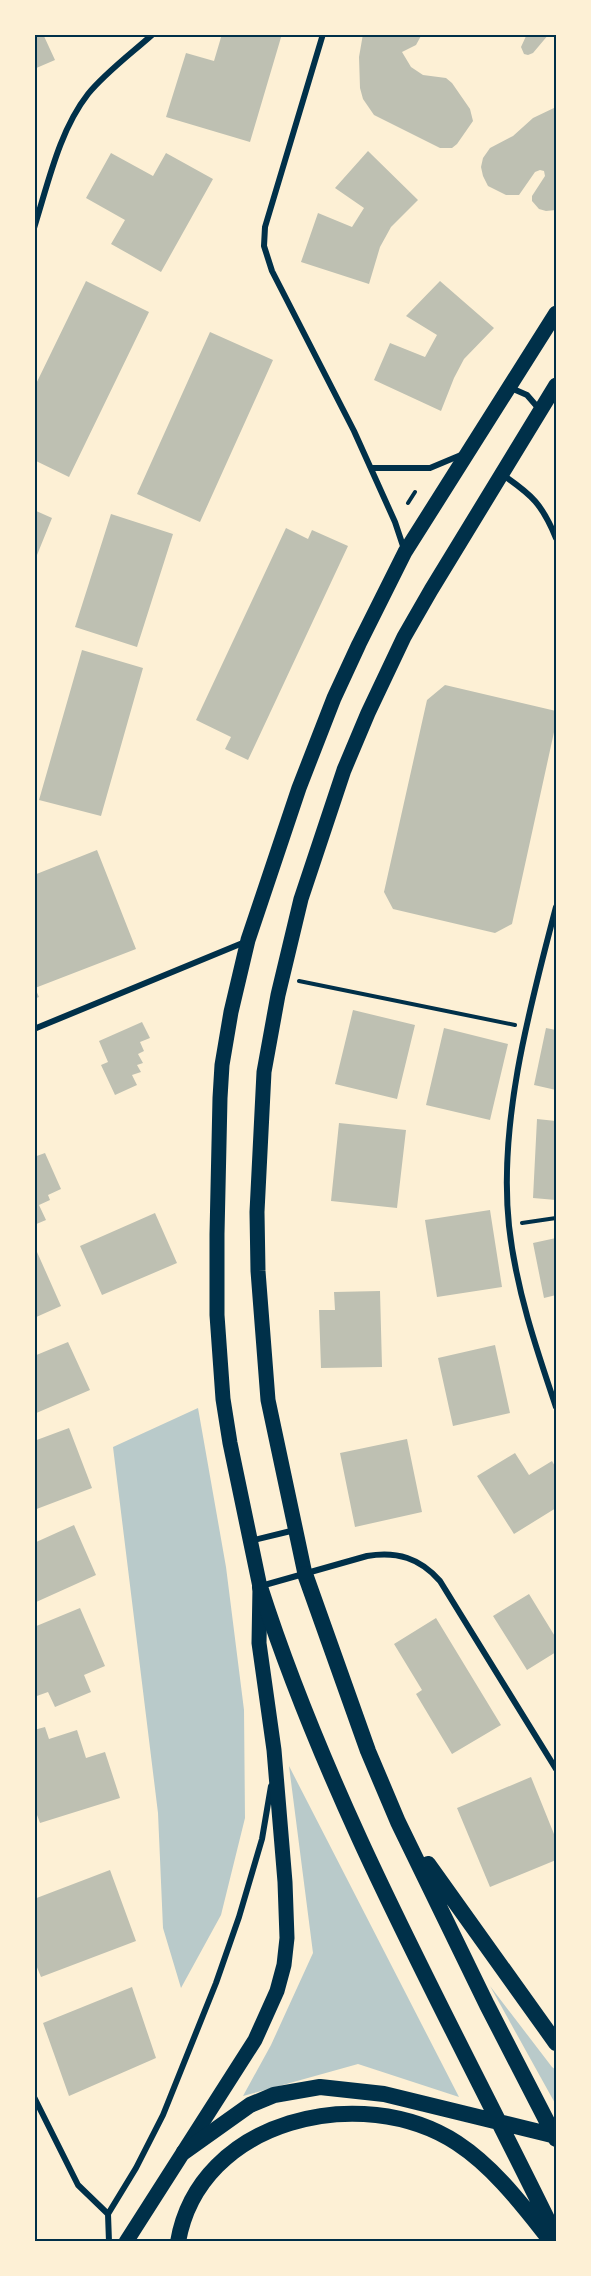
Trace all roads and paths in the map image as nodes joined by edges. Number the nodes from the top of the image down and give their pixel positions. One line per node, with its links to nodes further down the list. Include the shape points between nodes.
1 (153, 34): 3 (street, via 103,79 79,107 60,149)
2 (323, 34): 9 (street, via 268,217 264,246 276,280)
3 (34, 228)
4 (556, 313): 6 (main road)
5 (556, 385): 7 (main road)
6 (510, 388): 7 (street, via 527,395); 8 (main road)
7 (540, 411): 10 (main road)
8 (467, 453): 9 (street, via 430,468); 14 (main road)
9 (371, 468): 14 (street)
10 (502, 474): 13 (street, via 536,500); 17 (main road, via 404,637 368,713 318,846)
11 (415, 492): 12 (path)
12 (408, 503)
13 (556, 538)
14 (405, 552): 16 (main road, via 334,698)
15 (556, 907): 18 (street)
16 (248, 940): 19 (street); 24 (main road, via 222,1065 217,1234 223,1399)
17 (281, 978): 18 (path); 23 (main road, via 264,1072 257,1245 268,1400)
18 (527, 1028): 21 (street, via 508,1146)
19 (34, 1029)
20 (556, 1218): 21 (path)
21 (509, 1225): 22 (street, via 527,1317)
22 (556, 1407)
23 (295, 1530): 24 (street); 25 (main road)
24 (250, 1541): 26 (main road)
25 (305, 1574): 26 (street); 28 (street, via 383,1553 402,1556 426,1567 440,1581); 29 (highway, via 368,1751)
26 (260, 1587): 27 (main road, via 259,1643); 35 (highway, via 332,1778 370,1863)
27 (274, 1750): 33 (main road, via 285,1882 284,1965 255,2040); 34 (street, via 267,1820 216,1983 163,2115)
28 (556, 1768)
29 (398, 1822): 30 (highway); 32 (highway)
30 (556, 2043)
31 (34, 2097): 34 (street, via 78,2185)
32 (556, 2138): 33 (highway, via 404,2098 320,2087 274,2095 250,2105)
33 (184, 2152): 37 (main road)
34 (108, 2214): 36 (street)
35 (556, 2237)
36 (110, 2241)
37 (126, 2241)
38 (178, 2241): 39 (highway, via 193,2198 212,2171 234,2150 286,2124 344,2114 409,2122 456,2142 498,2178)
39 (552, 2241)

